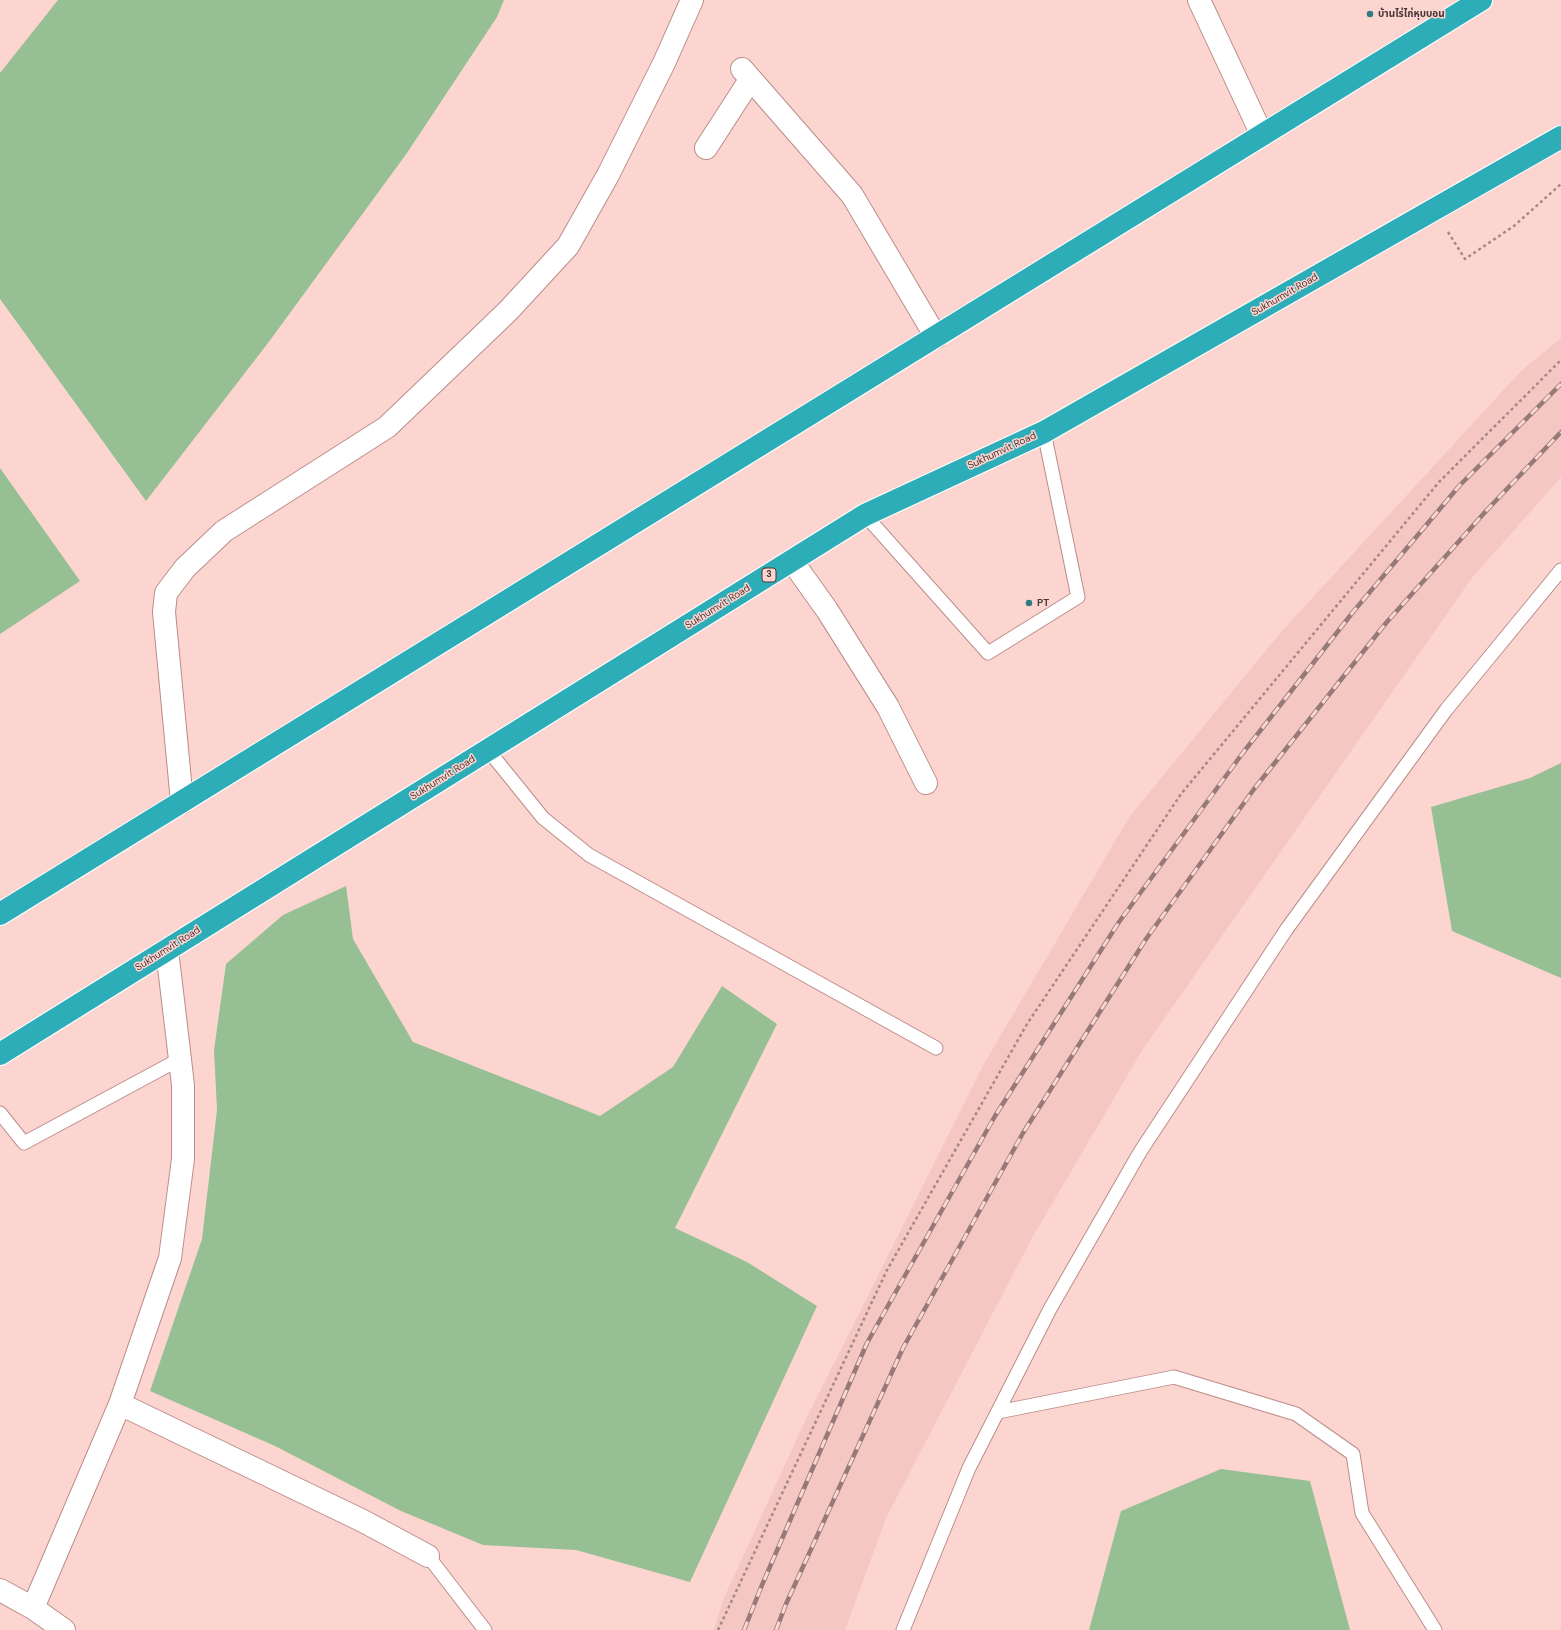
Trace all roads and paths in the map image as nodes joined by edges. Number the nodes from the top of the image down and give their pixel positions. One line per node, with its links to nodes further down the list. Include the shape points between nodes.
1 (692, 0): 17 (street, via 664,63 608,175 568,246 508,311 387,427 224,531 185,568 166,593 164,612)
2 (1199, 0): 4 (street)
3 (1481, 0): 4 (highway)
4 (1262, 135): 9 (highway)
5 (1561, 138): 11 (highway, Sukhumvit Road / 3)
6 (706, 148): 9 (street, via 746,75 852,195)
7 (1561, 184): 8 (path, via 1514,226 1465,259)
8 (1446, 229)
9 (936, 337): 17 (highway)
10 (1561, 360): 31 (path, via 1439,482 1181,794 1027,1024 887,1270)
11 (1044, 432): 12 (highway, Sukhumvit Road / 3); 12 (lane, via 1078,597 988,653)
12 (865, 515): 13 (highway, Sukhumvit Road / 3)
13 (792, 561): 15 (highway, Sukhumvit Road / 3); 16 (street, via 827,610 888,707)
14 (1561, 570): 25 (lane, via 1446,710 1286,930 1140,1152 1050,1309)
15 (488, 750): 19 (highway, Sukhumvit Road / 3); 20 (lane, via 543,818 589,855)
16 (926, 783)
17 (182, 802): 18 (highway)
18 (0, 914)
19 (166, 950): 21 (highway, Sukhumvit Road / 3); 22 (street)
20 (936, 1048)
21 (0, 1054)
22 (180, 1059): 23 (lane, via 24,1143); 24 (street, via 184,1085 183,1159 170,1258)
23 (0, 1113)
24 (120, 1404): 26 (street, via 362,1521); 28 (street)
25 (998, 1412): 32 (lane, via 969,1468); 33 (lane, via 1174,1377 1296,1414 1353,1454 1362,1513)
26 (428, 1556): 30 (lane)
27 (0, 1590): 28 (street)
28 (33, 1608): 29 (street)
29 (64, 1630)
30 (485, 1630)
31 (718, 1630)
32 (903, 1630)
33 (1435, 1630)

